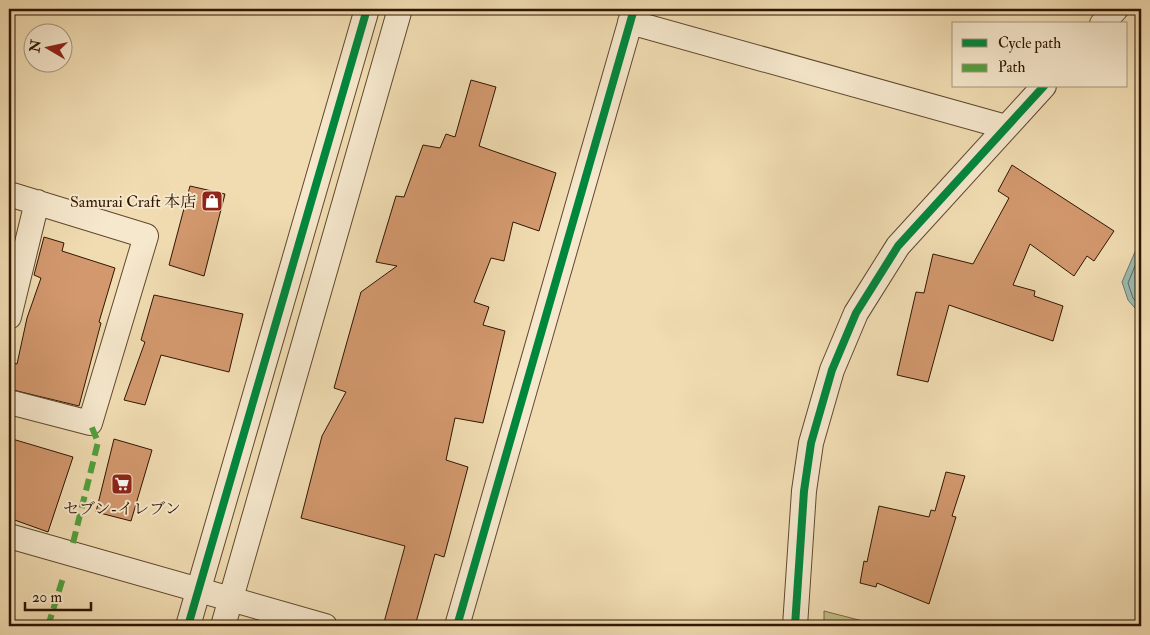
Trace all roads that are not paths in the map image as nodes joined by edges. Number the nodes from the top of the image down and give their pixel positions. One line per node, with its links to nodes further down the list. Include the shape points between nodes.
1 (367, 9): 13 (street)
2 (400, 9): 14 (street)
3 (1116, 9): 5 (street)
4 (632, 15): 7 (street); 18 (street)
5 (1104, 22)
6 (1042, 88): 7 (street)
7 (1006, 127): 19 (street, via 898,246 856,313 832,370 811,443 804,491)
8 (9, 194): 9 (street)
9 (37, 202): 10 (street); 11 (street, via 146,236 90,423)
10 (9, 317)
11 (9, 402)
12 (9, 536): 13 (street)
13 (198, 591): 14 (street); 15 (street)
14 (231, 600): 16 (street); 17 (street)
15 (188, 626)
16 (223, 626)
17 (325, 626)
18 (457, 626)
19 (796, 626)

